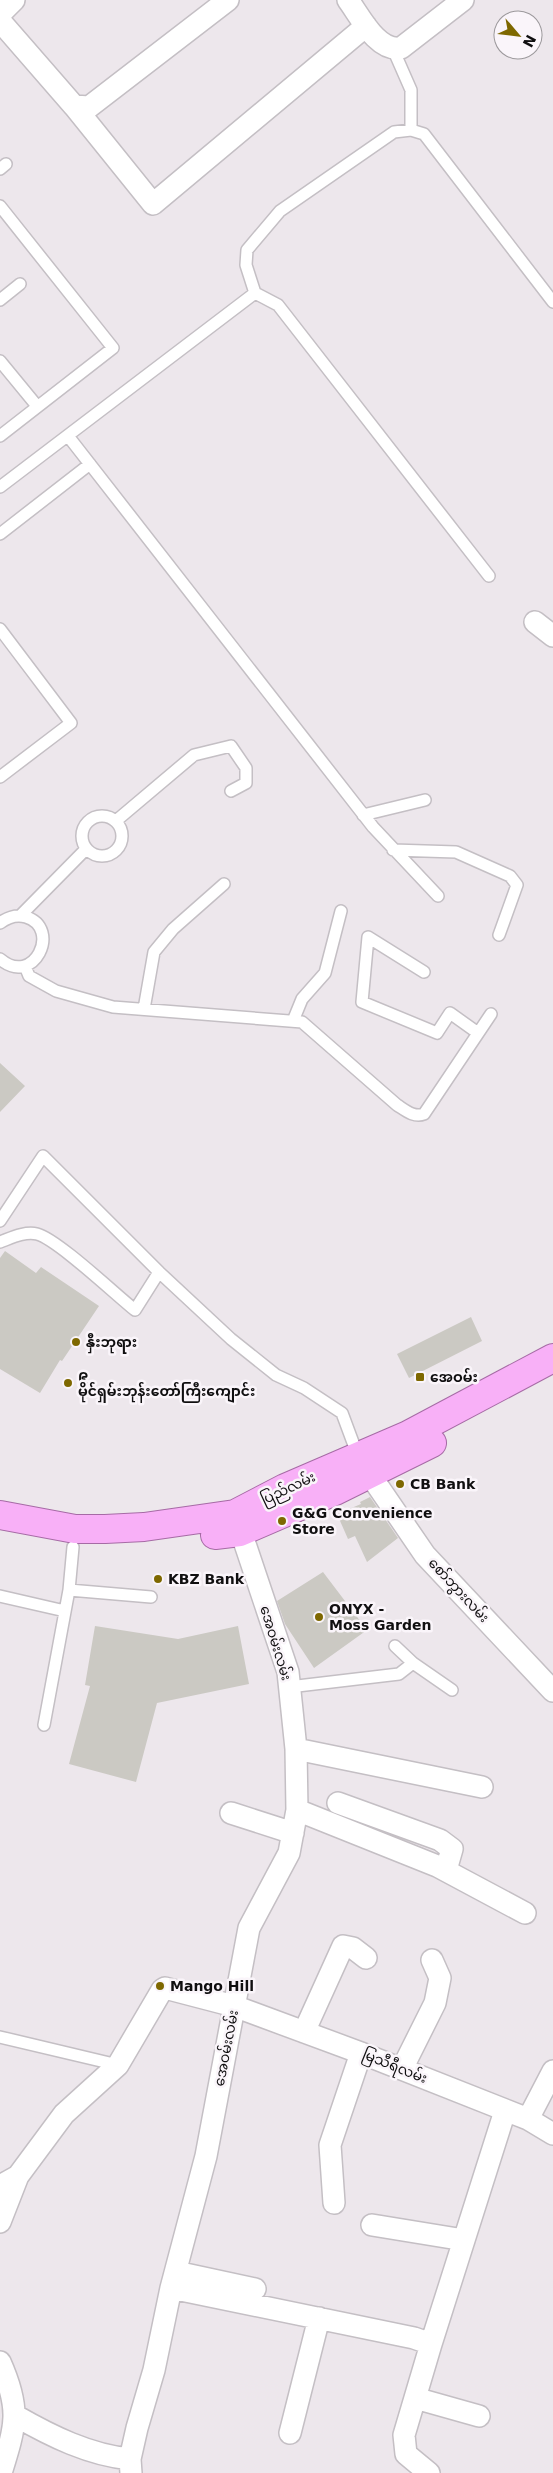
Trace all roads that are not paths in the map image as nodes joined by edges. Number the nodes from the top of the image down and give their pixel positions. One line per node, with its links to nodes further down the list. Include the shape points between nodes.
1 (14, 0): 5 (street)
2 (228, 0): 9 (street, via 89,107)
3 (348, 0): 7 (street)
4 (463, 0): 8 (street, via 401,48)
5 (0, 14)
6 (0, 22): 9 (street)
7 (366, 26): 8 (street, via 385,46); 9 (street, via 153,204)
8 (393, 49): 10 (lane, via 411,90)
9 (74, 106)
10 (411, 130): 13 (lane, via 394,132 280,211 247,250 246,265); 15 (lane, via 424,134)
11 (0, 206): 17 (lane, via 113,348)
12 (20, 284): 14 (lane)
13 (255, 293): 19 (lane); 23 (lane, via 278,305)
14 (0, 300)
15 (553, 302)
16 (0, 361): 17 (lane)
17 (37, 406): 18 (lane)
18 (0, 436)
19 (68, 436): 20 (lane); 21 (lane)
20 (90, 464): 22 (lane); 30 (lane)
21 (0, 487)
22 (0, 534)
23 (489, 576)
24 (535, 622): 26 (street)
25 (0, 629): 27 (lane, via 71,723)
26 (553, 636)
27 (0, 778)
28 (231, 791): 31 (lane, via 246,782 246,768 231,746 194,755)
29 (425, 800): 30 (lane)
30 (363, 815): 33 (lane)
31 (117, 820): 32 (lane, via 102,815 88,820 82,834); 32 (lane, via 123,836 116,851 101,857)
32 (86, 849): 37 (lane)
33 (394, 850): 35 (lane); 39 (lane, via 456,852 510,876 517,885)
34 (224, 884): 43 (lane, via 173,929 154,952)
35 (438, 896)
36 (341, 911): 45 (lane, via 325,973 302,999)
37 (20, 916): 38 (lane); 41 (lane, via 30,918 38,925 43,944 40,954)
38 (0, 922)
39 (500, 935)
40 (2, 962): 41 (lane, via 15,967)
41 (25, 966): 43 (lane, via 29,976 56,991 113,1007)
42 (424, 972): 46 (lane, via 368,937 362,1002 437,1033 450,1013)
43 (144, 1009): 45 (lane)
44 (491, 1014): 46 (lane)
45 (293, 1021): 46 (lane, via 302,1022 397,1105 420,1116)
46 (478, 1033)
47 (0, 1221): 49 (lane, via 43,1156)
48 (0, 1242): 49 (lane, via 18,1235 37,1234 61,1249 135,1310)
49 (159, 1272): 52 (lane, via 276,1376 304,1388 342,1413)
50 (553, 1358): 52 (highway, ပြည်လမ်း, via 408,1435)
51 (553, 1379): 52 (highway, ပြည်လမ်း, via 416,1452)
52 (363, 1465): 54 (highway, ပြည်လမ်း, via 285,1488); 65 (street, စော်ဘွားလမ်း, via 425,1555)
53 (0, 1515): 54 (highway, ပြည်လမ်း, via 75,1529)
54 (238, 1523): 56 (highway, ပြည်လမ်း, via 146,1546); 63 (street, အေဝမ်းလမ်း, via 288,1672)
55 (0, 1534): 56 (highway, ပြည်လမ်း)
56 (74, 1548): 57 (lane)
57 (69, 1590): 59 (lane); 60 (lane)
58 (0, 1596): 60 (lane)
59 (151, 1597)
60 (65, 1611): 66 (lane)
61 (395, 1646): 62 (lane)
62 (412, 1663): 63 (lane, via 398,1674); 64 (lane)
63 (289, 1687): 67 (street, အေဝမ်းလမ်း)
64 (452, 1690)
65 (553, 1691)
66 (44, 1725)
67 (296, 1749): 68 (street); 70 (street, အေဝမ်းလမ်း)
68 (482, 1787)
69 (338, 1803): 73 (street, via 440,1840 452,1849)
70 (297, 1810): 72 (street, အေဝမ်းလမ်း); 73 (street)
71 (231, 1813): 72 (street)
72 (293, 1833): 77 (street, အေဝမ်းလမ်း, via 288,1853 249,1928)
73 (446, 1870): 74 (street)
74 (525, 1913)
75 (366, 1958): 78 (street, via 353,1948 343,1946)
76 (432, 1960): 82 (street, via 440,1978 435,2003)
77 (234, 2006): 78 (street, မြသီရီလမ်း); 81 (street, မြသီရီလမ်း, via 163,1988); 92 (street, အေဝမ်းလမ်း, via 206,2156)
78 (304, 2032): 80 (street, မြသီရီလမ်း)
79 (0, 2037): 81 (lane)
80 (361, 2053): 82 (street, မြသီရီလမ်း); 88 (street, via 330,2145)
81 (118, 2066): 87 (street, via 64,2114)
82 (402, 2069): 84 (street, မြသီရီလမ်း)
83 (553, 2071): 85 (street)
84 (505, 2111): 85 (street, မြသီရီလမ်း); 91 (street)
85 (528, 2120): 86 (street, မြသီရီလမ်း)
86 (553, 2134)
87 (9, 2181): 89 (street)
88 (334, 2203)
89 (0, 2222)
90 (372, 2225): 91 (street)
91 (464, 2240): 95 (street)
92 (174, 2280): 93 (street); 94 (street); 101 (street, အေဝမ်းလမ်း)
93 (255, 2289)
94 (319, 2318): 95 (street); 100 (street)
95 (431, 2344): 97 (street)
96 (0, 2362): 98 (street, via 11,2386)
97 (415, 2398): 99 (street); 103 (street, via 404,2435 406,2454)
98 (16, 2416): 101 (street, via 40,2430); 102 (street)
99 (479, 2416)
100 (290, 2433)
101 (130, 2466)
102 (1, 2473)
103 (429, 2473)

